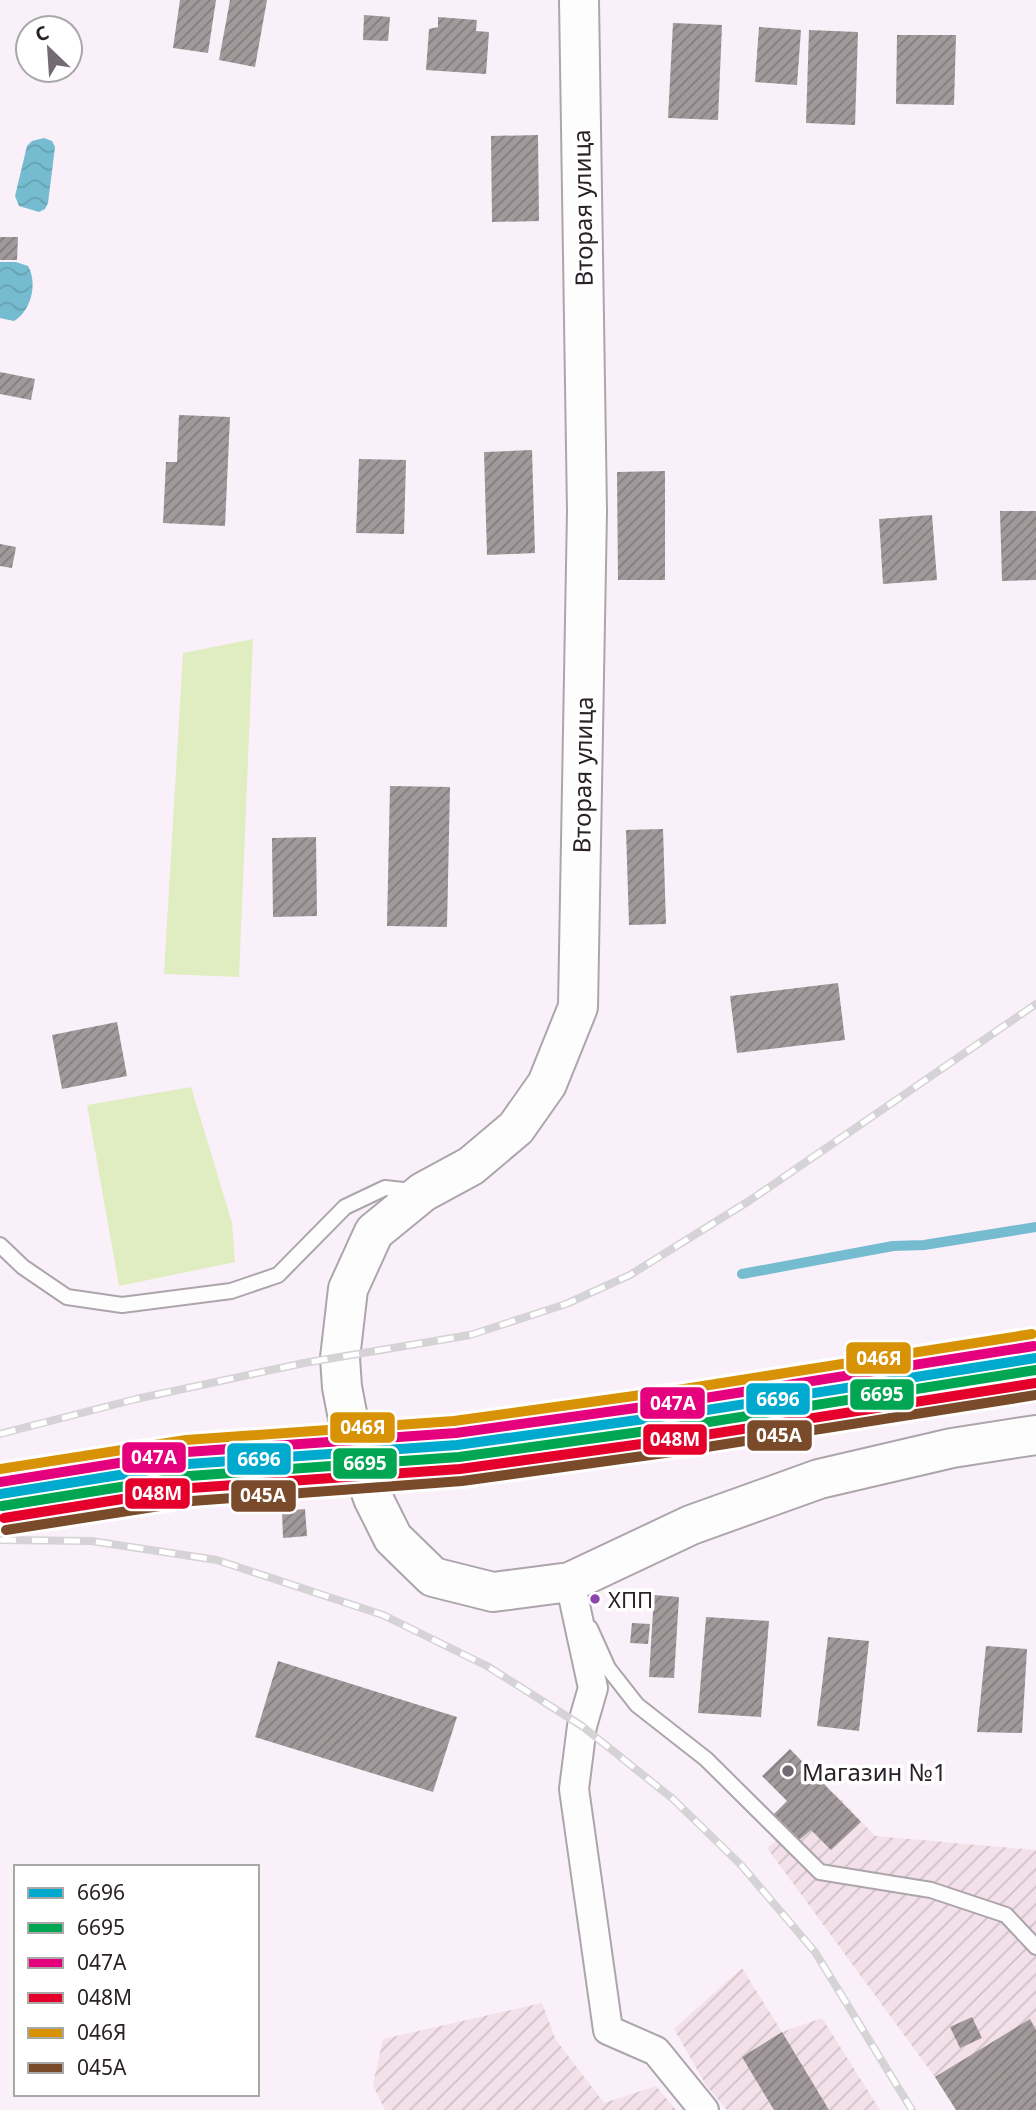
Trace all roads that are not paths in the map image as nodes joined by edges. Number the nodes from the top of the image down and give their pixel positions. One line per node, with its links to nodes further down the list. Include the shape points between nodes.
1 (579, 0): 2 (street, Вторая улица, via 587,511 578,1007 547,1084 516,1128 471,1166)
2 (423, 1192): 3 (lane, via 385,1188 345,1207 278,1275 231,1291 122,1305 67,1297); 5 (street, Вторая улица, via 374,1232 348,1289 340,1358 347,1413 373,1498 393,1538 433,1577 493,1592)
3 (0, 1245)
4 (1036, 1435): 5 (street, Вторая улица, via 952,1448 819,1479 691,1525)
5 (570, 1583): 6 (lane, via 608,1668 637,1705 706,1759 820,1872 931,1890 1006,1915); 7 (street, via 593,1688 582,1726 574,1789 608,2030 656,2051)
6 (1036, 1947)
7 (704, 2110)

